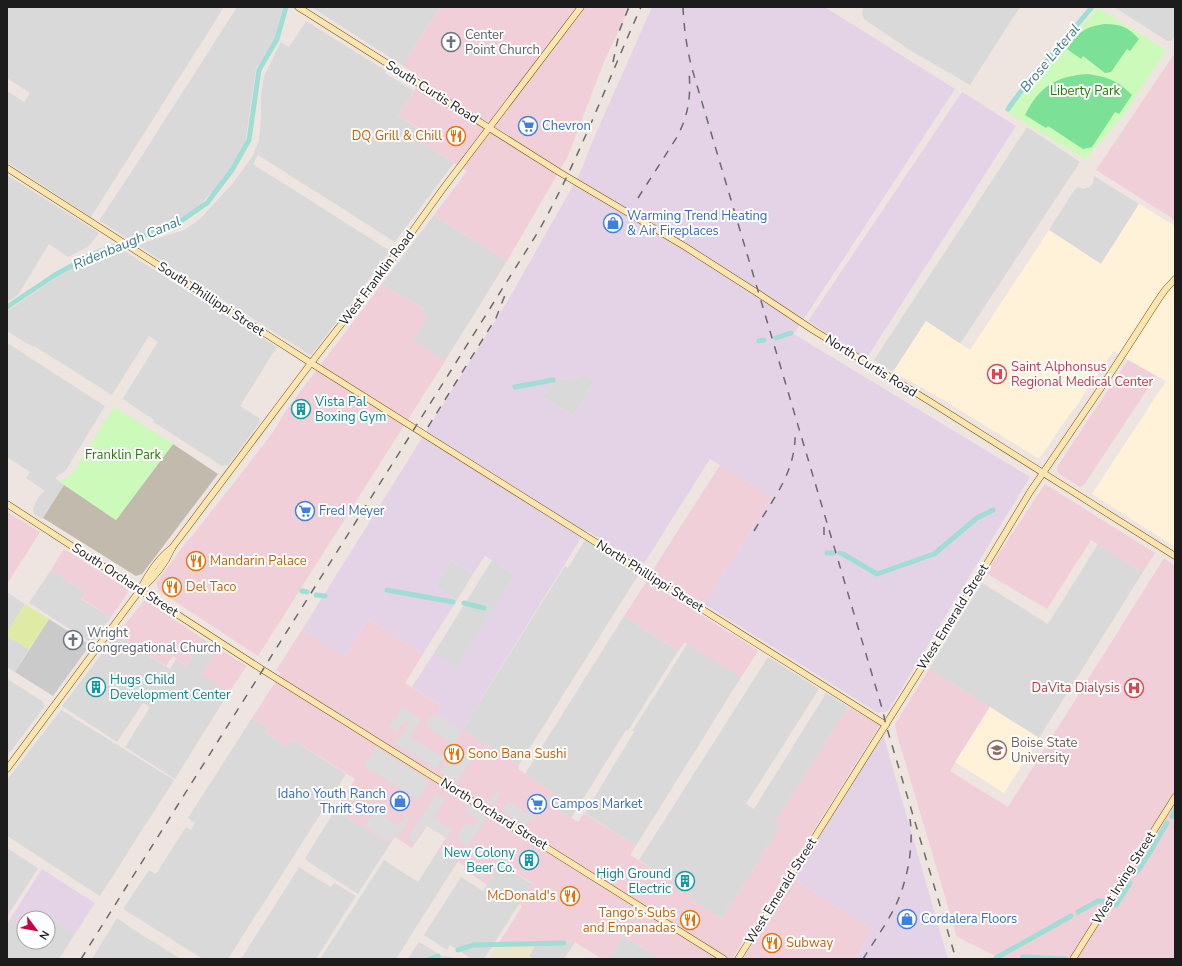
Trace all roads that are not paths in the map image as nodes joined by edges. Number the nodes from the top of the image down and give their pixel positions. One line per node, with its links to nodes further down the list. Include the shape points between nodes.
1 (298, 7): 3 (street, South Curtis Road)
2 (581, 7): 3 (street, West Franklin Road)
3 (490, 128): 5 (street, South Curtis Road); 7 (street, West Franklin Road)
4 (7, 168): 7 (street, South Phillippi Street)
5 (567, 176): 9 (street, North Curtis Road, via 684,246)
6 (1175, 279): 9 (street, West Emerald Street, via 1158,300)
7 (311, 363): 8 (street, South Phillippi Street); 12 (street, West Franklin Road, via 172,548 152,580)
8 (415, 428): 14 (street, North Phillippi Street)
9 (1042, 474): 11 (street, North Curtis Road); 14 (street, West Emerald Street)
10 (7, 504): 12 (street, South Orchard Street)
11 (1175, 556)
12 (140, 590): 13 (street, South Orchard Street); 15 (street, West Franklin Road)
13 (263, 670): 17 (street, North Orchard Street)
14 (886, 724): 18 (street, West Emerald Street)
15 (7, 769)
16 (1175, 797): 19 (street, West Irving Street)
17 (724, 959)
18 (738, 959)
19 (1073, 959)

